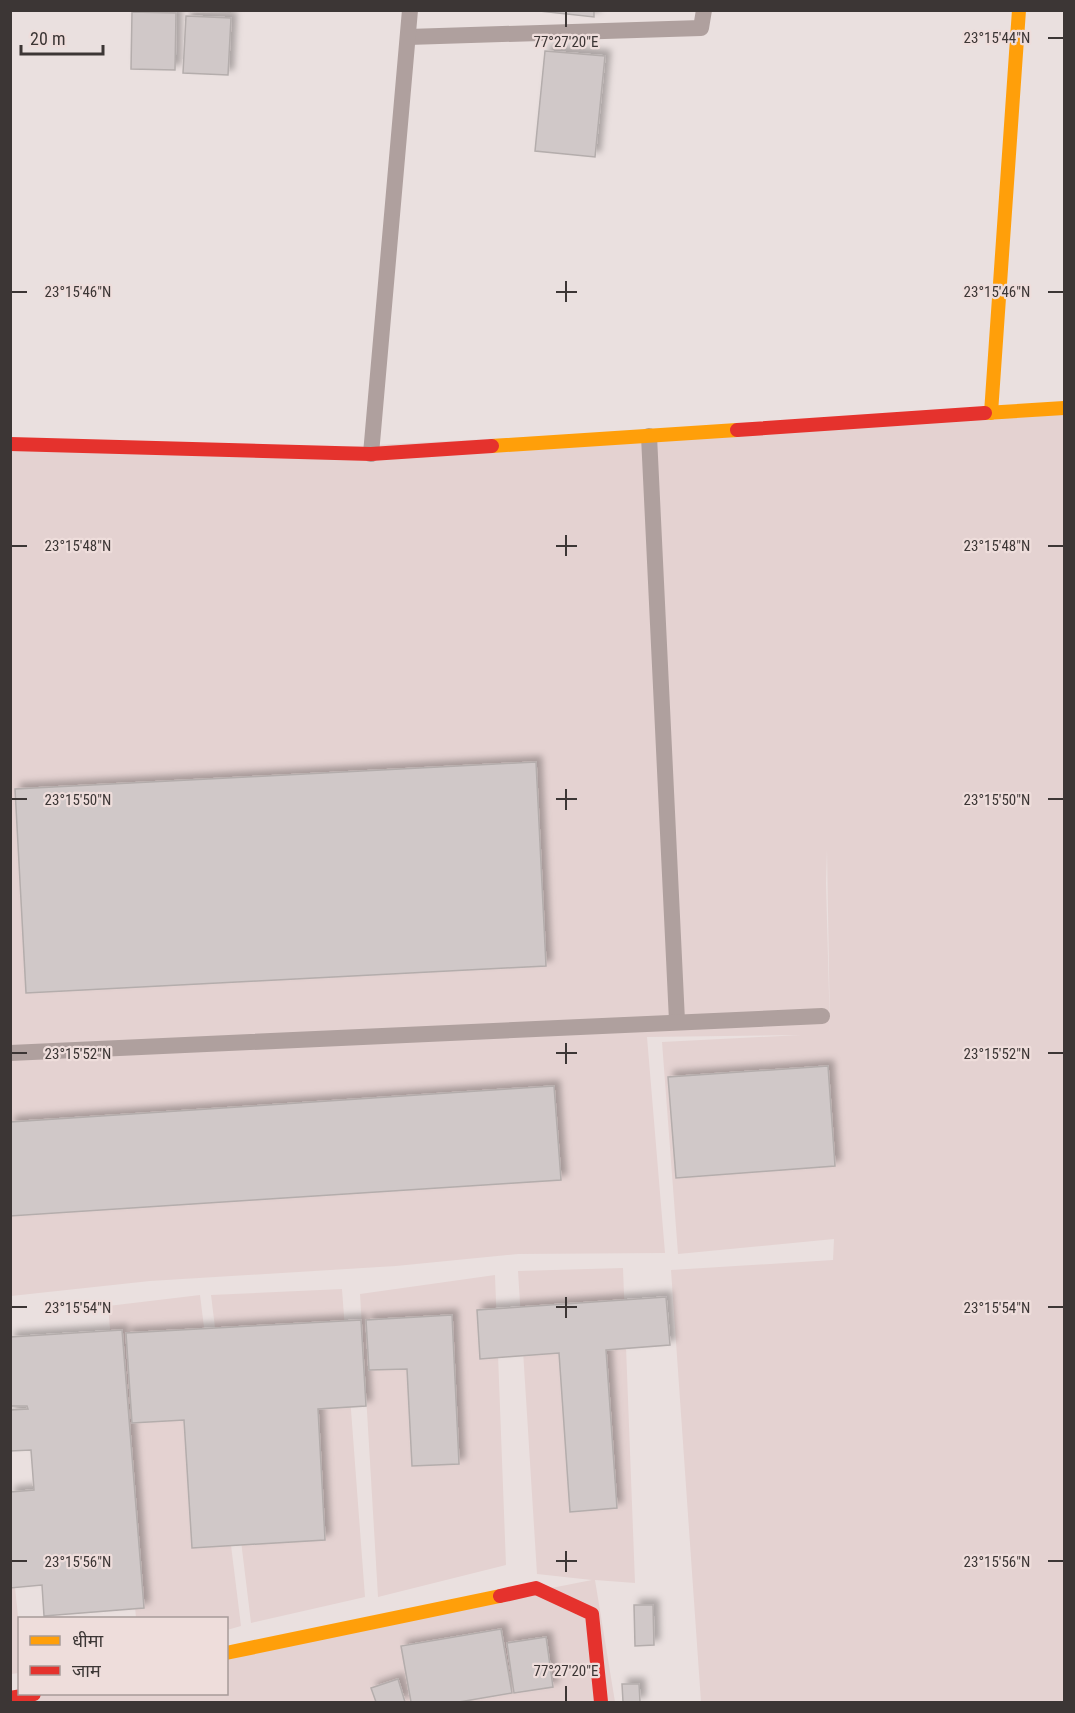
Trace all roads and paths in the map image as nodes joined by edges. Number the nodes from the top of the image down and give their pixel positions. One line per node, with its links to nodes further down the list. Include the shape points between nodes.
1 (410, 10): 4 (lane)
2 (704, 10): 4 (lane, via 701,28)
3 (1018, 10): 6 (street)
4 (408, 37): 9 (lane)
5 (1065, 408): 6 (street)
6 (991, 413): 7 (street)
7 (649, 436): 9 (street); 11 (lane)
8 (10, 444): 9 (street)
9 (371, 454)
10 (822, 1016): 11 (lane)
11 (677, 1021): 12 (lane)
12 (10, 1053)
13 (228, 1653): 16 (street, via 536,1588 592,1614)
14 (28, 1695): 15 (street)
15 (10, 1698)
16 (600, 1702)

